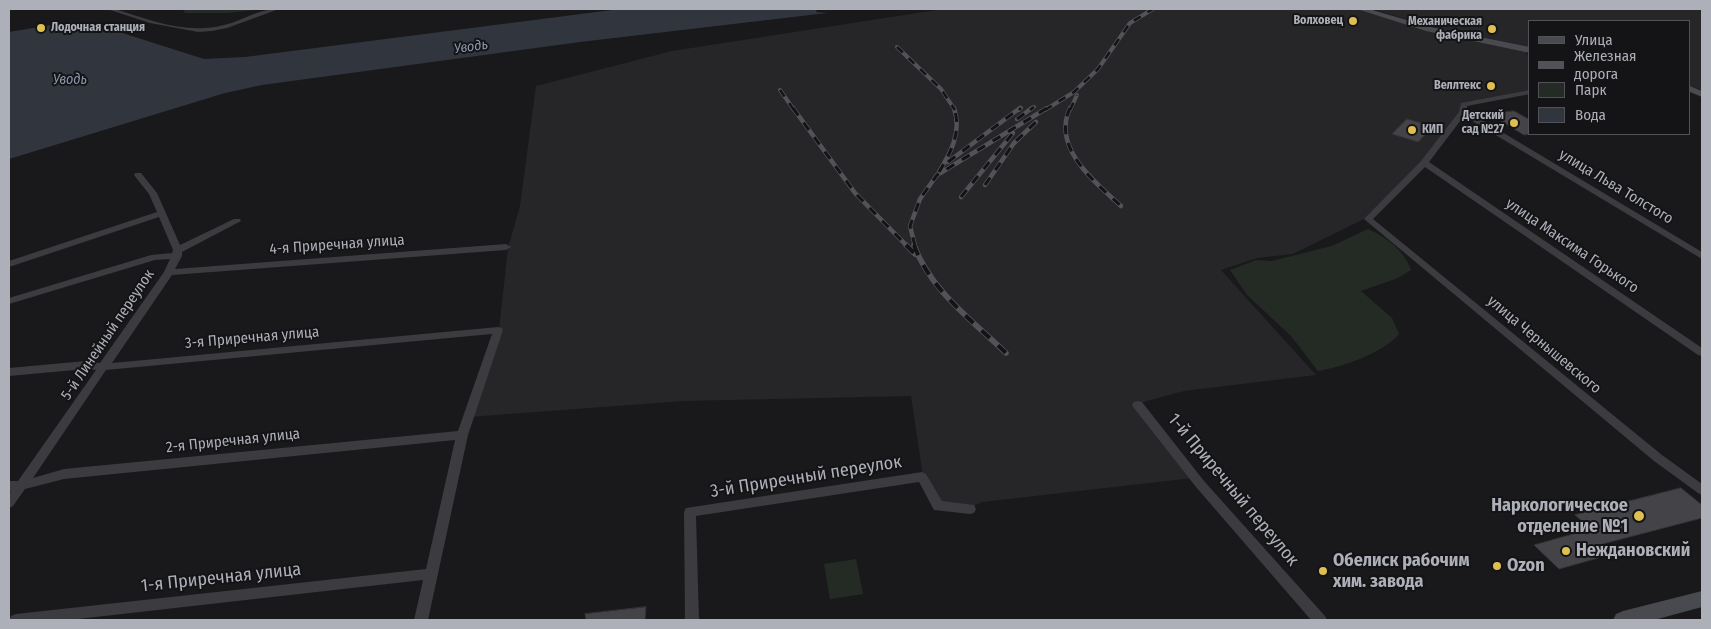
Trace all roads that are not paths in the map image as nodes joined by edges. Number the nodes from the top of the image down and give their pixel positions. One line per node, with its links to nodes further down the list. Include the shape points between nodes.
1 (110, 9): 2 (street, via 202,31 226,27)
2 (276, 9)
3 (1360, 9): 4 (main road, via 1429,29)
4 (1528, 50)
5 (1528, 92): 6 (street, via 1464,106)
6 (1463, 112): 7 (street); 13 (street, улица Льва Толстого)
7 (1424, 164): 17 (street, улица Максима Горького); 24 (street, улица Чернышевского, via 1368,219 1658,458)
8 (138, 175): 9 (street, via 153,193)
9 (162, 213): 12 (street); 14 (street)
10 (237, 221): 12 (street)
11 (506, 247): 15 (street, 4-я Приречная улица)
12 (177, 253): 15 (street, 5-й Линейный переулок); 16 (street)
13 (1702, 256)
14 (9, 264)
15 (169, 272): 18 (street, 5-й Линейный переулок)
16 (9, 300)
17 (1702, 353)
18 (104, 367): 19 (street, 3-я Приречная улица, via 86,365); 21 (street, 3-я Приречная улица, via 498,330); 22 (street, 5-й Линейный переулок)
19 (9, 372)
20 (1138, 405): 32 (street, 1-й Приречный переулок, via 1200,484)
21 (462, 435): 22 (street, 2-я Приречная улица, via 64,474); 27 (street)
22 (24, 485): 23 (street, 2-я Приречная улица); 25 (street, 5-й Линейный переулок)
23 (9, 486)
24 (1702, 490)
25 (9, 504)
26 (970, 509): 31 (street, 3-й Приречный переулок, via 938,506 922,478 690,512)
27 (430, 574): 29 (street, 1-я Приречная улица); 30 (street)
28 (1702, 600): 33 (main road)
29 (16, 620)
30 (421, 620)
31 (692, 620)
32 (1320, 620)
33 (1622, 620)

